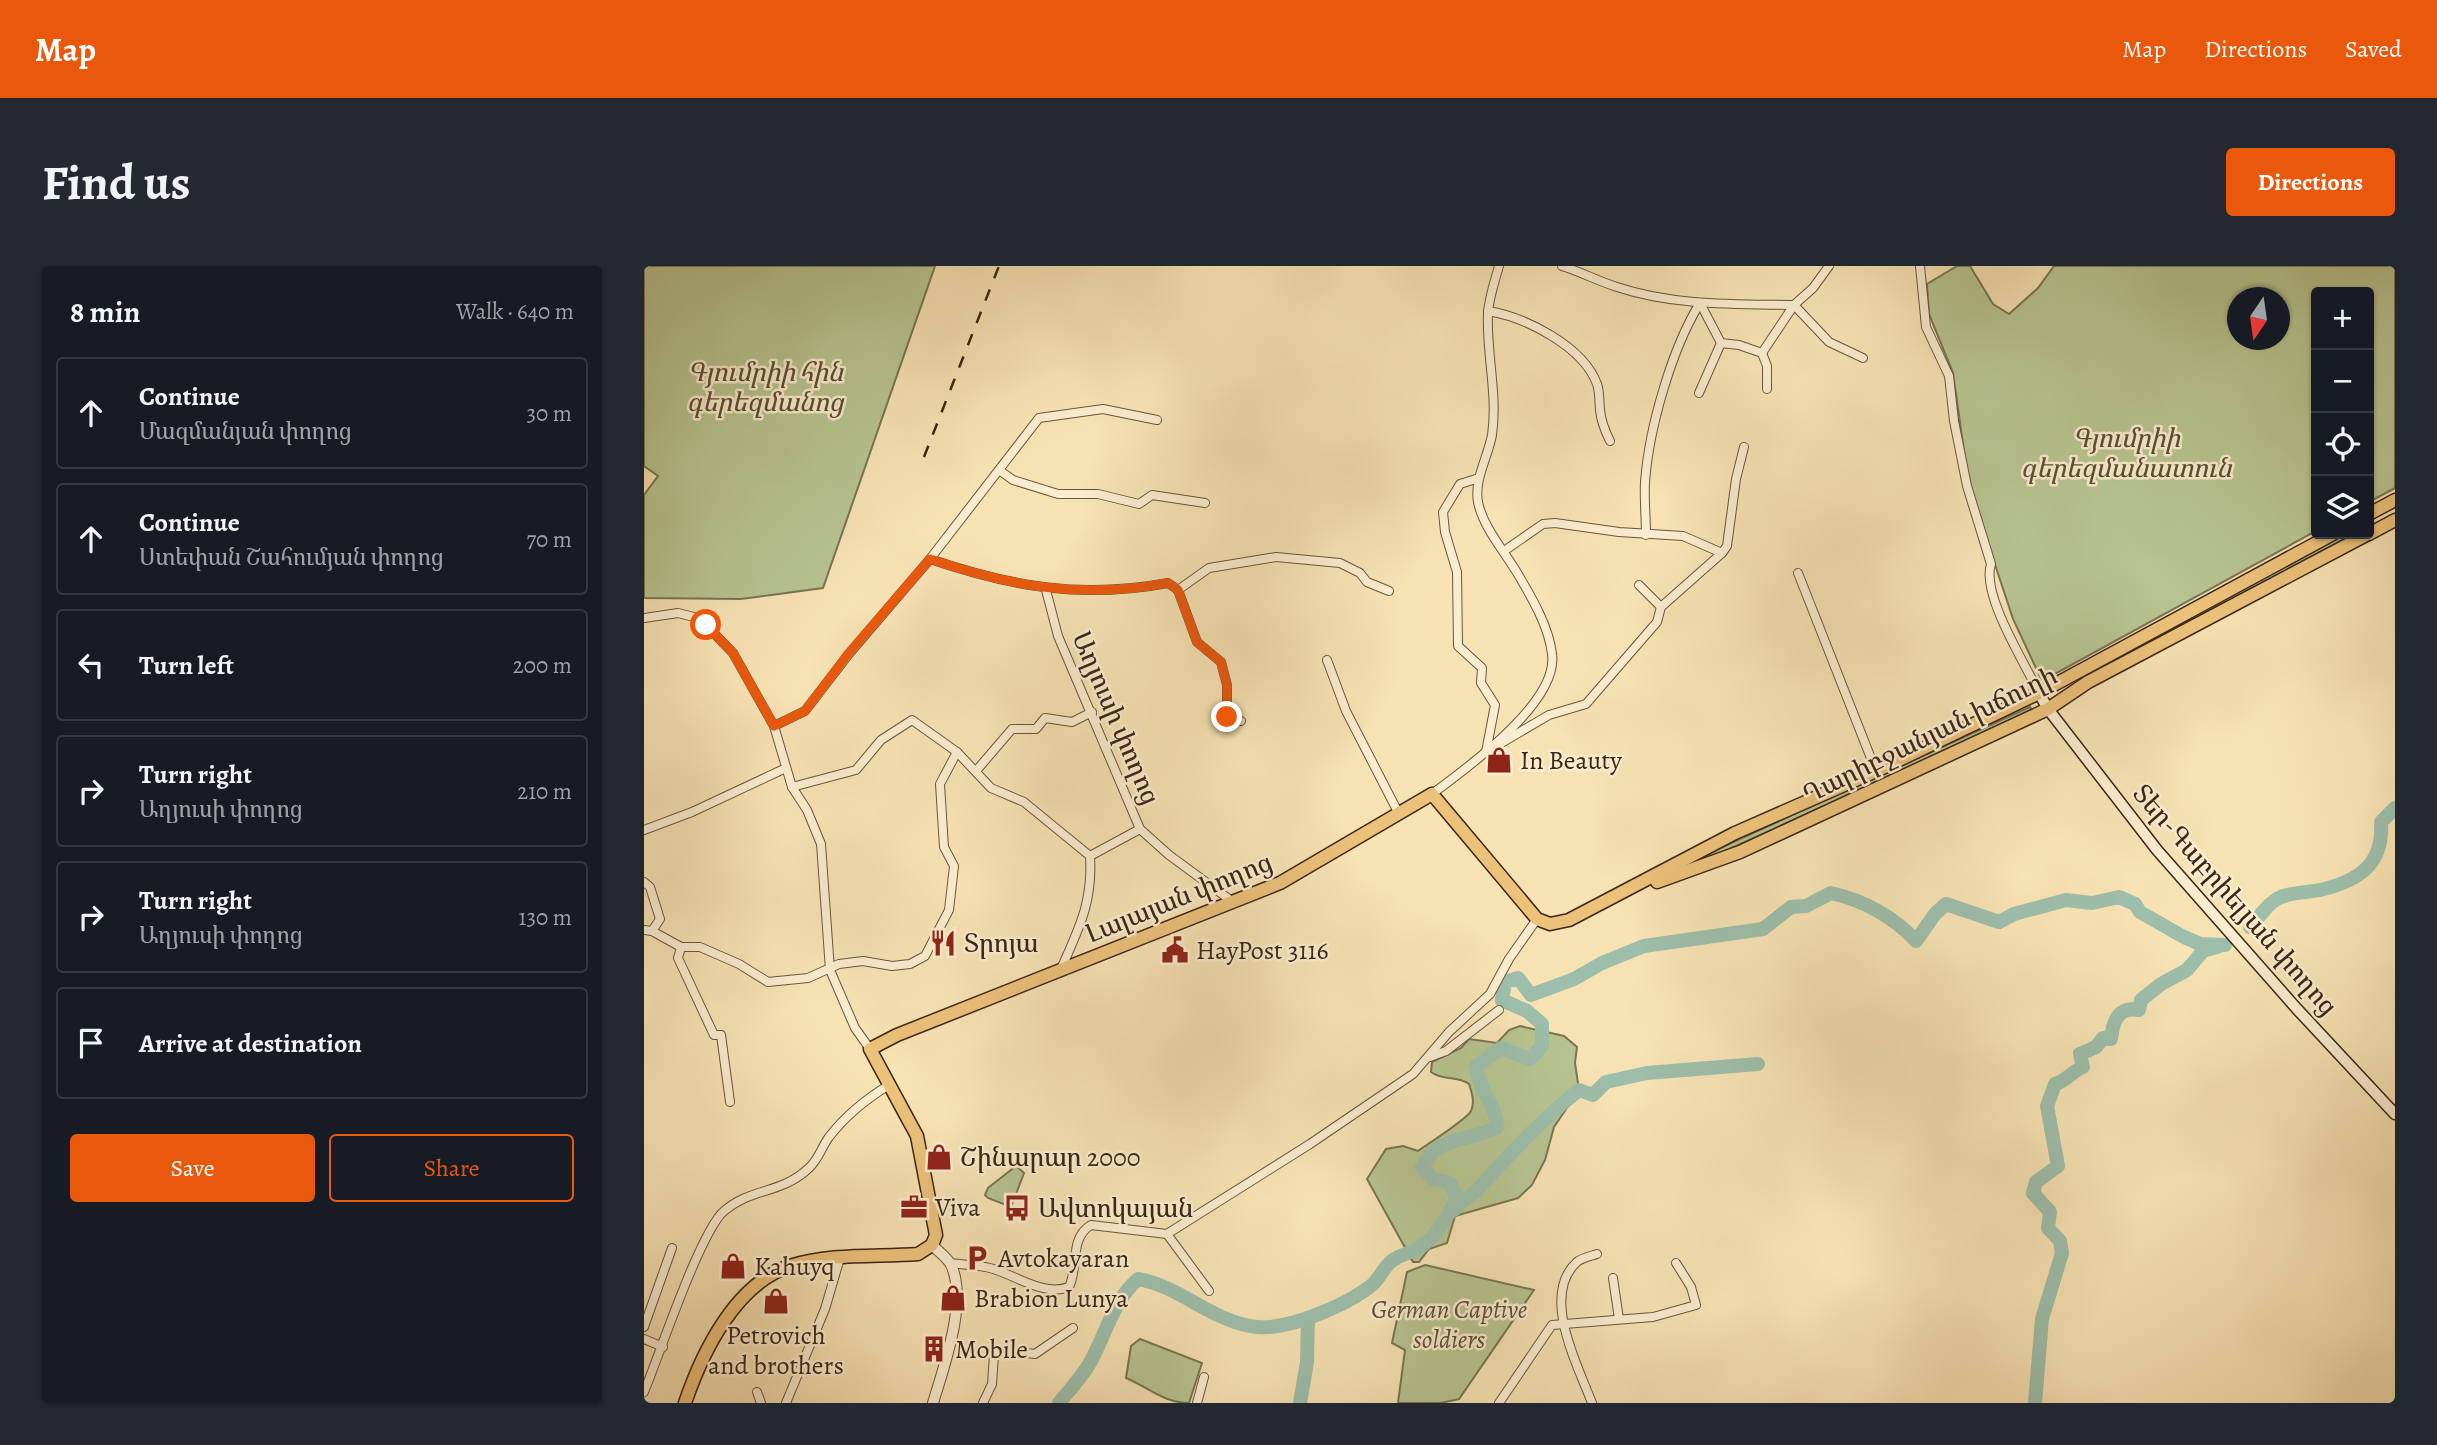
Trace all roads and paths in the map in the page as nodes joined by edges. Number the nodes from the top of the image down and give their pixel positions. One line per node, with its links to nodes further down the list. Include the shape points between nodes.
1 (1499, 266): 7 (street, Լալայան փողոց)
2 (1562, 266): 5 (street, via 1618,287)
3 (1829, 266): 6 (street)
4 (1920, 266): 37 (street, via 1926,327 1948,376 1967,486 1991,564 1988,575 2004,621)
5 (1700, 303): 6 (street); 8 (street); 23 (street, via 1660,406 1645,482)
6 (1794, 305): 9 (street); 10 (street, via 1829,342)
7 (1488, 311): 14 (street, via 1505,314 1573,351 1598,386 1600,413); 17 (street, Լալայան փողոց, via 1492,435)
8 (1721, 343): 9 (street); 12 (street)
9 (1762, 353): 11 (street)
10 (1863, 358)
11 (1767, 389)
12 (1699, 393)
13 (1157, 420): 16 (street, via 1103,409 1039,418)
14 (1610, 441)
15 (1744, 447): 27 (street)
16 (999, 470): 19 (street, via 1013,480 1058,494 1098,494 1139,504 1152,495); 28 (street)
17 (1479, 478): 26 (street, Լալայան փողոց, via 1481,515); 43 (street, via 1460,484 1443,512 1457,572 1458,646 1482,668 1481,683 1495,705)
18 (2395, 500): 20 (highway)
19 (1205, 503)
20 (2374, 511)
21 (2395, 520): 22 (highway, Ղարիբջանյան խճուղի)
22 (2374, 531)
23 (1646, 535): 26 (street, via 1542,524); 27 (street, via 1683,536)
24 (2324, 539): 37 (highway, Ղարիբջանյան խճուղի)
25 (2360, 539): 38 (highway, Ղարիբջանյան խճուղի, via 2088,682)
26 (1504, 551): 43 (street, Լալայան փողոց, via 1553,655 1541,696)
27 (1722, 553): 34 (street, Լալայան փողոց)
28 (930, 559): 31 (street, Աղյուսի փողոց, via 975,575); 41 (street, via 805,711)
29 (1798, 573): 46 (street)
30 (1639, 585): 34 (street)
31 (1046, 590): 32 (street, Աղյուսի փողոց, via 1133,589 1168,583); 39 (street, Աղյուսի փողոց, via 1058,636)
32 (1178, 590): 33 (street, via 1209,568 1276,557 1340,563); 40 (street, via 1197,642 1221,662 1227,717)
33 (1389, 591)
34 (1661, 607): 43 (street, Լալայան փողոց, via 1657,622 1587,704 1549,715)
35 (644, 618): 41 (street, via 678,613 694,617 733,653)
36 (1326, 660): 49 (street, via 1346,711)
37 (2039, 693): 38 (main road, Տեր-Գաբրիելյան փողոց); 46 (highway, Ղարիբջանյան խճուղի)
38 (2048, 709): 54 (highway, Ղարիբջանյան խճուղի, via 1740,852); 66 (main road, Տեր-Գաբրիելյան փողոց, via 2157,850)
39 (1092, 712): 45 (street, via 1072,722 1045,718 1036,729 1012,729); 50 (street, Աղյուսի փողոց)
40 (1241, 721)
41 (774, 726): 44 (street)
42 (957, 752): 45 (street); 47 (street, via 912,720 881,740 856,770); 59 (street, via 940,784 944,846 954,866 949,910 925,956 910,964 863,961)
43 (1486, 752): 48 (street, Լալայան փողոց)
44 (786, 768): 47 (street); 51 (street)
45 (976, 771): 52 (street, via 991,788 1024,802)
46 (1876, 771): 54 (highway, Ղարիբջանյան խճուղի, via 1735,833)
47 (792, 787): 59 (street, via 821,844)
48 (1433, 794): 49 (highway, Լալայան փողոց); 56 (highway)
49 (1399, 814): 55 (highway, Լալայան փողոց, via 1280,883)
50 (1140, 829): 52 (street); 55 (street, Աղյուսի փողոց)
51 (644, 830)
52 (1090, 856): 60 (street, via 1087,911)
53 (644, 882): 57 (street, via 650,887 660,919)
54 (1614, 897): 56 (highway, Ղարիբջանյան խճուղի, via 1569,919 1550,924)
55 (1233, 902): 60 (highway, Լալայան փողոց)
56 (1537, 919): 63 (street, via 1490,993)
57 (648, 930): 58 (street)
58 (681, 947): 59 (street, via 700,947 768,982); 65 (street, via 678,958 714,1035 722,1035)
59 (830, 970): 62 (street, via 855,1028)
60 (1059, 972): 62 (highway, Լալայան փողոց)
61 (1499, 1010): 63 (street, via 1446,1051)
62 (870, 1049): 64 (highway)
63 (1430, 1057): 67 (street, via 1413,1074 1310,1144)
64 (889, 1085): 68 (highway, via 917,1136 936,1235); 81 (street, via 864,1100 828,1139 817,1161 797,1179 754,1194 721,1214)
65 (730, 1102)
66 (2395, 1114)
67 (1167, 1234): 72 (street, via 1091,1225 1076,1245 1074,1277 1062,1290 1049,1290 989,1268); 75 (street)
68 (932, 1245): 71 (highway, via 918,1254); 72 (street)
69 (672, 1248): 78 (street)
70 (1597, 1254): 77 (street, via 1577,1262 1559,1292)
71 (840, 1258): 85 (highway, via 786,1267 754,1288 726,1318); 88 (street, via 825,1309)
72 (951, 1263): 89 (street, via 958,1293)
73 (1676, 1263): 76 (street, via 1696,1305 1653,1317)
74 (1613, 1278): 76 (street)
75 (1209, 1291)
76 (1619, 1319): 77 (street)
77 (1563, 1325): 92 (street, via 1552,1325); 93 (street)
78 (644, 1327)
79 (1073, 1328): 90 (street, via 1035,1354 1000,1350 994,1355 992,1384)
80 (644, 1339): 81 (street)
81 (663, 1347): 83 (street)
82 (1204, 1377): 91 (street)
83 (644, 1392)
84 (757, 1392): 87 (street)
85 (687, 1397): 86 (highway)
86 (678, 1403)
87 (761, 1403)
88 (786, 1403)
89 (933, 1403)
90 (983, 1403)
91 (1196, 1403)
92 (1499, 1403)
93 (1592, 1403)

